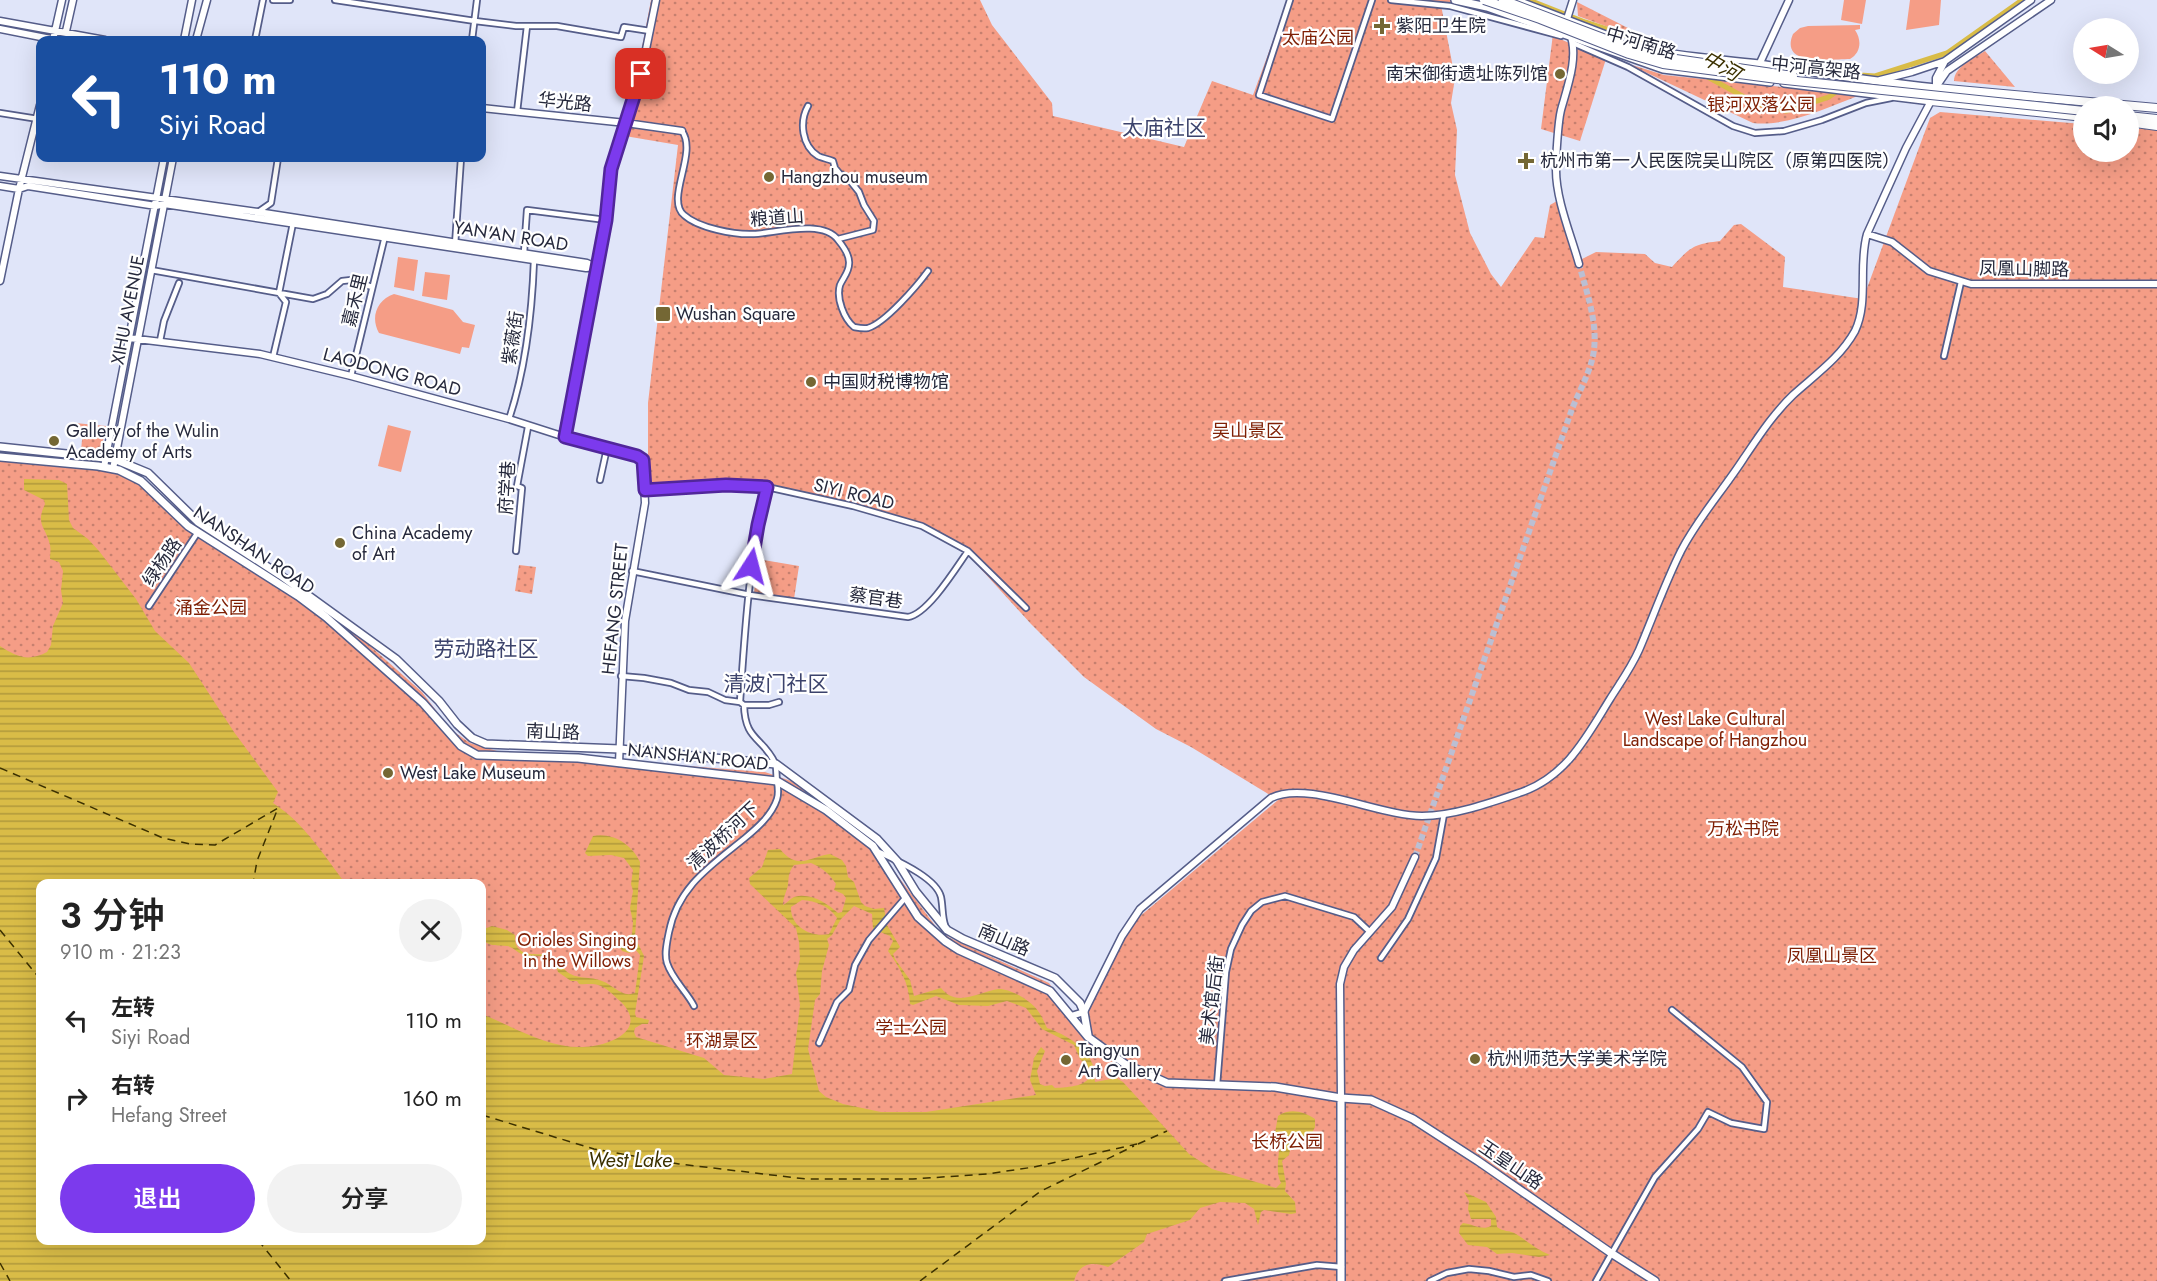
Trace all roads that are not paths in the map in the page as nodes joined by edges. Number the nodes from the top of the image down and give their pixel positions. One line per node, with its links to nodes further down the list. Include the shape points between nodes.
1 (62, 0): 27 (street)
2 (73, 0): 29 (street)
3 (192, 0): 35 (street)
4 (207, 0): 36 (street)
5 (263, 0): 37 (street)
6 (273, 0): 7 (street)
7 (290, 0)
8 (335, 0): 24 (street)
9 (477, 0): 24 (street)
10 (656, 0): 28 (street)
11 (1290, 0): 12 (street, via 1258,95 1332,119)
12 (1372, 0)
13 (1391, 0): 39 (street, via 1450,6 1569,38)
14 (1455, 0): 30 (main road, 中河南路)
15 (1484, 0): 50 (highway, 中河高架路, bridge, via 1663,64)
16 (1503, 0): 47 (highway, 中河高架路, bridge, via 1662,57 1849,84)
17 (1515, 0): 22 (main road, 中河南路)
18 (1573, 0): 22 (street)
19 (1789, 0): 41 (street)
20 (2031, 0): 40 (street, 中河南路)
21 (2051, 0): 43 (street, via 1947,71)
22 (1567, 16): 30 (street); 41 (main road, 中河南路, via 1632,46)
23 (0, 21): 27 (street)
24 (475, 21): 25 (street); 38 (street)
25 (527, 26): 28 (street, via 557,26 621,37 624,27); 51 (street)
26 (0, 29): 31 (street)
27 (55, 31): 29 (street); 32 (street)
28 (651, 32): 59 (street)
29 (65, 33): 33 (street); 34 (street)
30 (1570, 35): 39 (street); 44 (main road, 中河南路, bridge, via 1663,69)
31 (36, 36)
32 (55, 36)
33 (65, 36)
34 (82, 36)
35 (185, 36)
36 (197, 36)
37 (256, 36)
38 (473, 36)
39 (1574, 45): 44 (street, via 1628,67 1733,126 1755,133 1784,131 1866,103); 83 (street, via 1560,116 1556,172)
40 (1945, 61): 42 (street, 中河南路); 43 (street, via 1936,78)
41 (1760, 63): 42 (main road, 中河南路)
42 (1875, 82): 43 (main road, 中河南路)
43 (1936, 88): 45 (street); 49 (highway)
44 (1899, 97): 45 (main road, 中河南路)
45 (1931, 101): 55 (highway); 78 (street)
46 (808, 106): 79 (street, via 802,126 808,147 833,161 859,192 874,221 873,230)
47 (2073, 106)
48 (486, 108): 51 (street, 华光路)
49 (2157, 108)
50 (2073, 110)
51 (517, 112): 59 (street, 华光路)
52 (2139, 112): 54 (highway)
53 (0, 113): 57 (street)
54 (2157, 114)
55 (2073, 116)
56 (2139, 117): 58 (highway)
57 (36, 119)
58 (2157, 119)
59 (626, 123): 63 (street, 华光路); 75 (street, via 611,169)
60 (2139, 124): 62 (highway)
61 (36, 126): 69 (street)
62 (2157, 126)
63 (682, 131): 79 (street, 粮道山, via 687,142 678,201 684,215 726,231 751,234 816,229)
64 (163, 162): 73 (street, XIHU AVENUE)
65 (172, 162): 72 (street, XIHU AVENUE)
66 (277, 162): 74 (street, via 271,203)
67 (461, 162): 80 (street)
68 (0, 176): 69 (street, YAN'AN ROAD)
69 (22, 179): 71 (street); 73 (street, YAN'AN ROAD)
70 (0, 186): 71 (street, YAN'AN ROAD)
71 (19, 189): 73 (street, YAN'AN ROAD, via 28,186); 87 (street)
72 (165, 201): 73 (street, YAN'AN ROAD); 74 (street, YAN'AN ROAD); 76 (street, YAN'AN ROAD); 85 (street, XIHU AVENUE)
73 (156, 202): 93 (street, XIHU AVENUE)
74 (258, 212): 77 (street, YAN'AN ROAD)
75 (606, 220): 81 (street, via 527,210); 84 (street)
76 (293, 223): 77 (street, YAN'AN ROAD); 92 (street)
77 (385, 234): 80 (street, YAN'AN ROAD); 91 (street, 嘉禾里)
78 (1867, 234): 88 (street, 凤凰山脚路, via 1892,242 1929,271); 127 (street, via 1861,311 1852,336 1835,358 1774,416 1688,539 1634,660 1584,741 1556,774 1542,783)
79 (838, 239): 86 (street, via 850,263 839,292 846,316 854,327 873,326)
80 (455, 245): 81 (street, YAN'AN ROAD); 82 (street, YAN'AN ROAD)
81 (524, 253): 84 (street, YAN'AN ROAD)
82 (534, 260): 84 (street, YAN'AN ROAD); 99 (street, 紫薇街, via 532,312 518,391)
83 (1580, 264)
84 (597, 267): 101 (street)
85 (151, 270): 92 (street); 94 (street, XIHU AVENUE)
86 (928, 271)
87 (0, 282)
88 (1961, 282): 90 (street, 凤凰山脚路); 96 (street)
89 (178, 283): 95 (street)
90 (2157, 284)
91 (372, 287): 92 (street, via 351,280 342,281 327,294 313,299); 98 (street, 嘉禾里)
92 (279, 293): 97 (street, via 286,302)
93 (129, 338): 94 (street, LAODONG ROAD); 105 (street, XIHU AVENUE)
94 (137, 339): 95 (street, LAODONG ROAD); 106 (street, XIHU AVENUE)
95 (160, 341): 97 (street, LAODONG ROAD)
96 (1944, 356)
97 (273, 357): 98 (street, LAODONG ROAD)
98 (351, 376): 99 (street, LAODONG ROAD)
99 (508, 419): 100 (street, LAODONG ROAD)
100 (528, 427): 101 (street, LAODONG ROAD); 114 (street, 府学巷, via 517,486 522,488)
101 (565, 437): 103 (street, LAODONG ROAD)
102 (0, 447): 105 (main road, 南山路)
103 (607, 448): 107 (street, LAODONG ROAD); 110 (street)
104 (0, 457): 108 (main road, NANSHAN ROAD)
105 (105, 458): 106 (main road, 南山路); 108 (street, XIHU AVENUE)
106 (114, 459): 109 (street, XIHU AVENUE); 123 (main road, 南山路, via 148,473 198,522 280,574 387,652 472,738 486,744)
107 (643, 460): 112 (street, HEFANG STREET)
108 (104, 467): 109 (main road, NANSHAN ROAD)
109 (113, 469): 113 (main road, NANSHAN ROAD, via 141,481)
110 (600, 480)
111 (767, 487): 112 (street, SIYI ROAD, via 726,485); 115 (street, SIYI ROAD, via 922,526); 117 (street, via 751,566)
112 (645, 490): 116 (street, HEFANG STREET)
113 (198, 532): 118 (street, 绿杨路); 124 (main road, NANSHAN ROAD, via 326,617 423,703 461,746 477,755 578,758)
114 (516, 551)
115 (968, 551): 117 (street, 蔡官巷, via 914,616); 119 (street, SIYI ROAD)
116 (632, 571): 117 (street); 120 (street, HEFANG STREET)
117 (750, 595): 122 (street)
118 (149, 606)
119 (1026, 608)
120 (621, 676): 122 (street, via 671,683); 123 (street, HEFANG STREET)
121 (779, 702): 122 (street)
122 (742, 703): 125 (street, via 744,720 753,738)
123 (620, 749): 124 (street, HEFANG STREET); 125 (main road, 南山路)
124 (619, 764): 126 (main road, NANSHAN ROAD)
125 (776, 764): 126 (street, 清波桥河下); 130 (main road, 南山路, via 877,839)
126 (777, 781): 128 (main road, NANSHAN ROAD, via 826,810); 135 (street, 清波桥河下, via 778,799 767,816 753,832 696,877 672,921 665,956)
127 (1444, 814): 134 (street, via 1436,858 1408,920); 137 (street, via 1406,815 1303,792 1271,798 1140,909)
128 (875, 850): 130 (street); 131 (main road, NANSHAN ROAD)
129 (1415, 857): 133 (street, via 1392,908)
130 (897, 861): 132 (main road, 南山路); 132 (street, via 934,885 941,896)
131 (906, 897): 138 (main road, NANSHAN ROAD, via 918,917 945,941 1050,991); 140 (street, via 869,940 855,965 849,990 837,1002)
132 (947, 930): 137 (main road, 南山路, via 1055,978)
133 (1370, 933): 141 (street, 美术馆后街, via 1354,917 1285,896 1262,902 1251,910 1232,949 1226,972); 142 (street, via 1354,950 1340,984)
134 (1382, 958)
135 (694, 1006)
136 (1672, 1010): 143 (street, via 1742,1067 1767,1102 1764,1129 1731,1123 1707,1112 1698,1129 1655,1177)
137 (1084, 1012): 138 (street); 139 (main road, 南山路)
138 (1071, 1016): 139 (main road, NANSHAN ROAD)
139 (1089, 1037): 141 (main road, NANSHAN ROAD, via 1125,1064 1167,1083)
140 (819, 1043)
141 (1217, 1085): 142 (main road, NANSHAN ROAD, via 1275,1087)
142 (1341, 1098): 143 (main road, 玉皇山路, via 1371,1100 1413,1119); 144 (main road)
143 (1611, 1253): 149 (street); 150 (main road, 玉皇山路)
144 (1342, 1267): 145 (street, via 1317,1265); 146 (main road)
145 (1225, 1281)
146 (1341, 1281)
147 (1430, 1281): 148 (street, via 1469,1269 1514,1277 1531,1275)
148 (1548, 1281)
149 (1596, 1281)
150 (1655, 1281)

